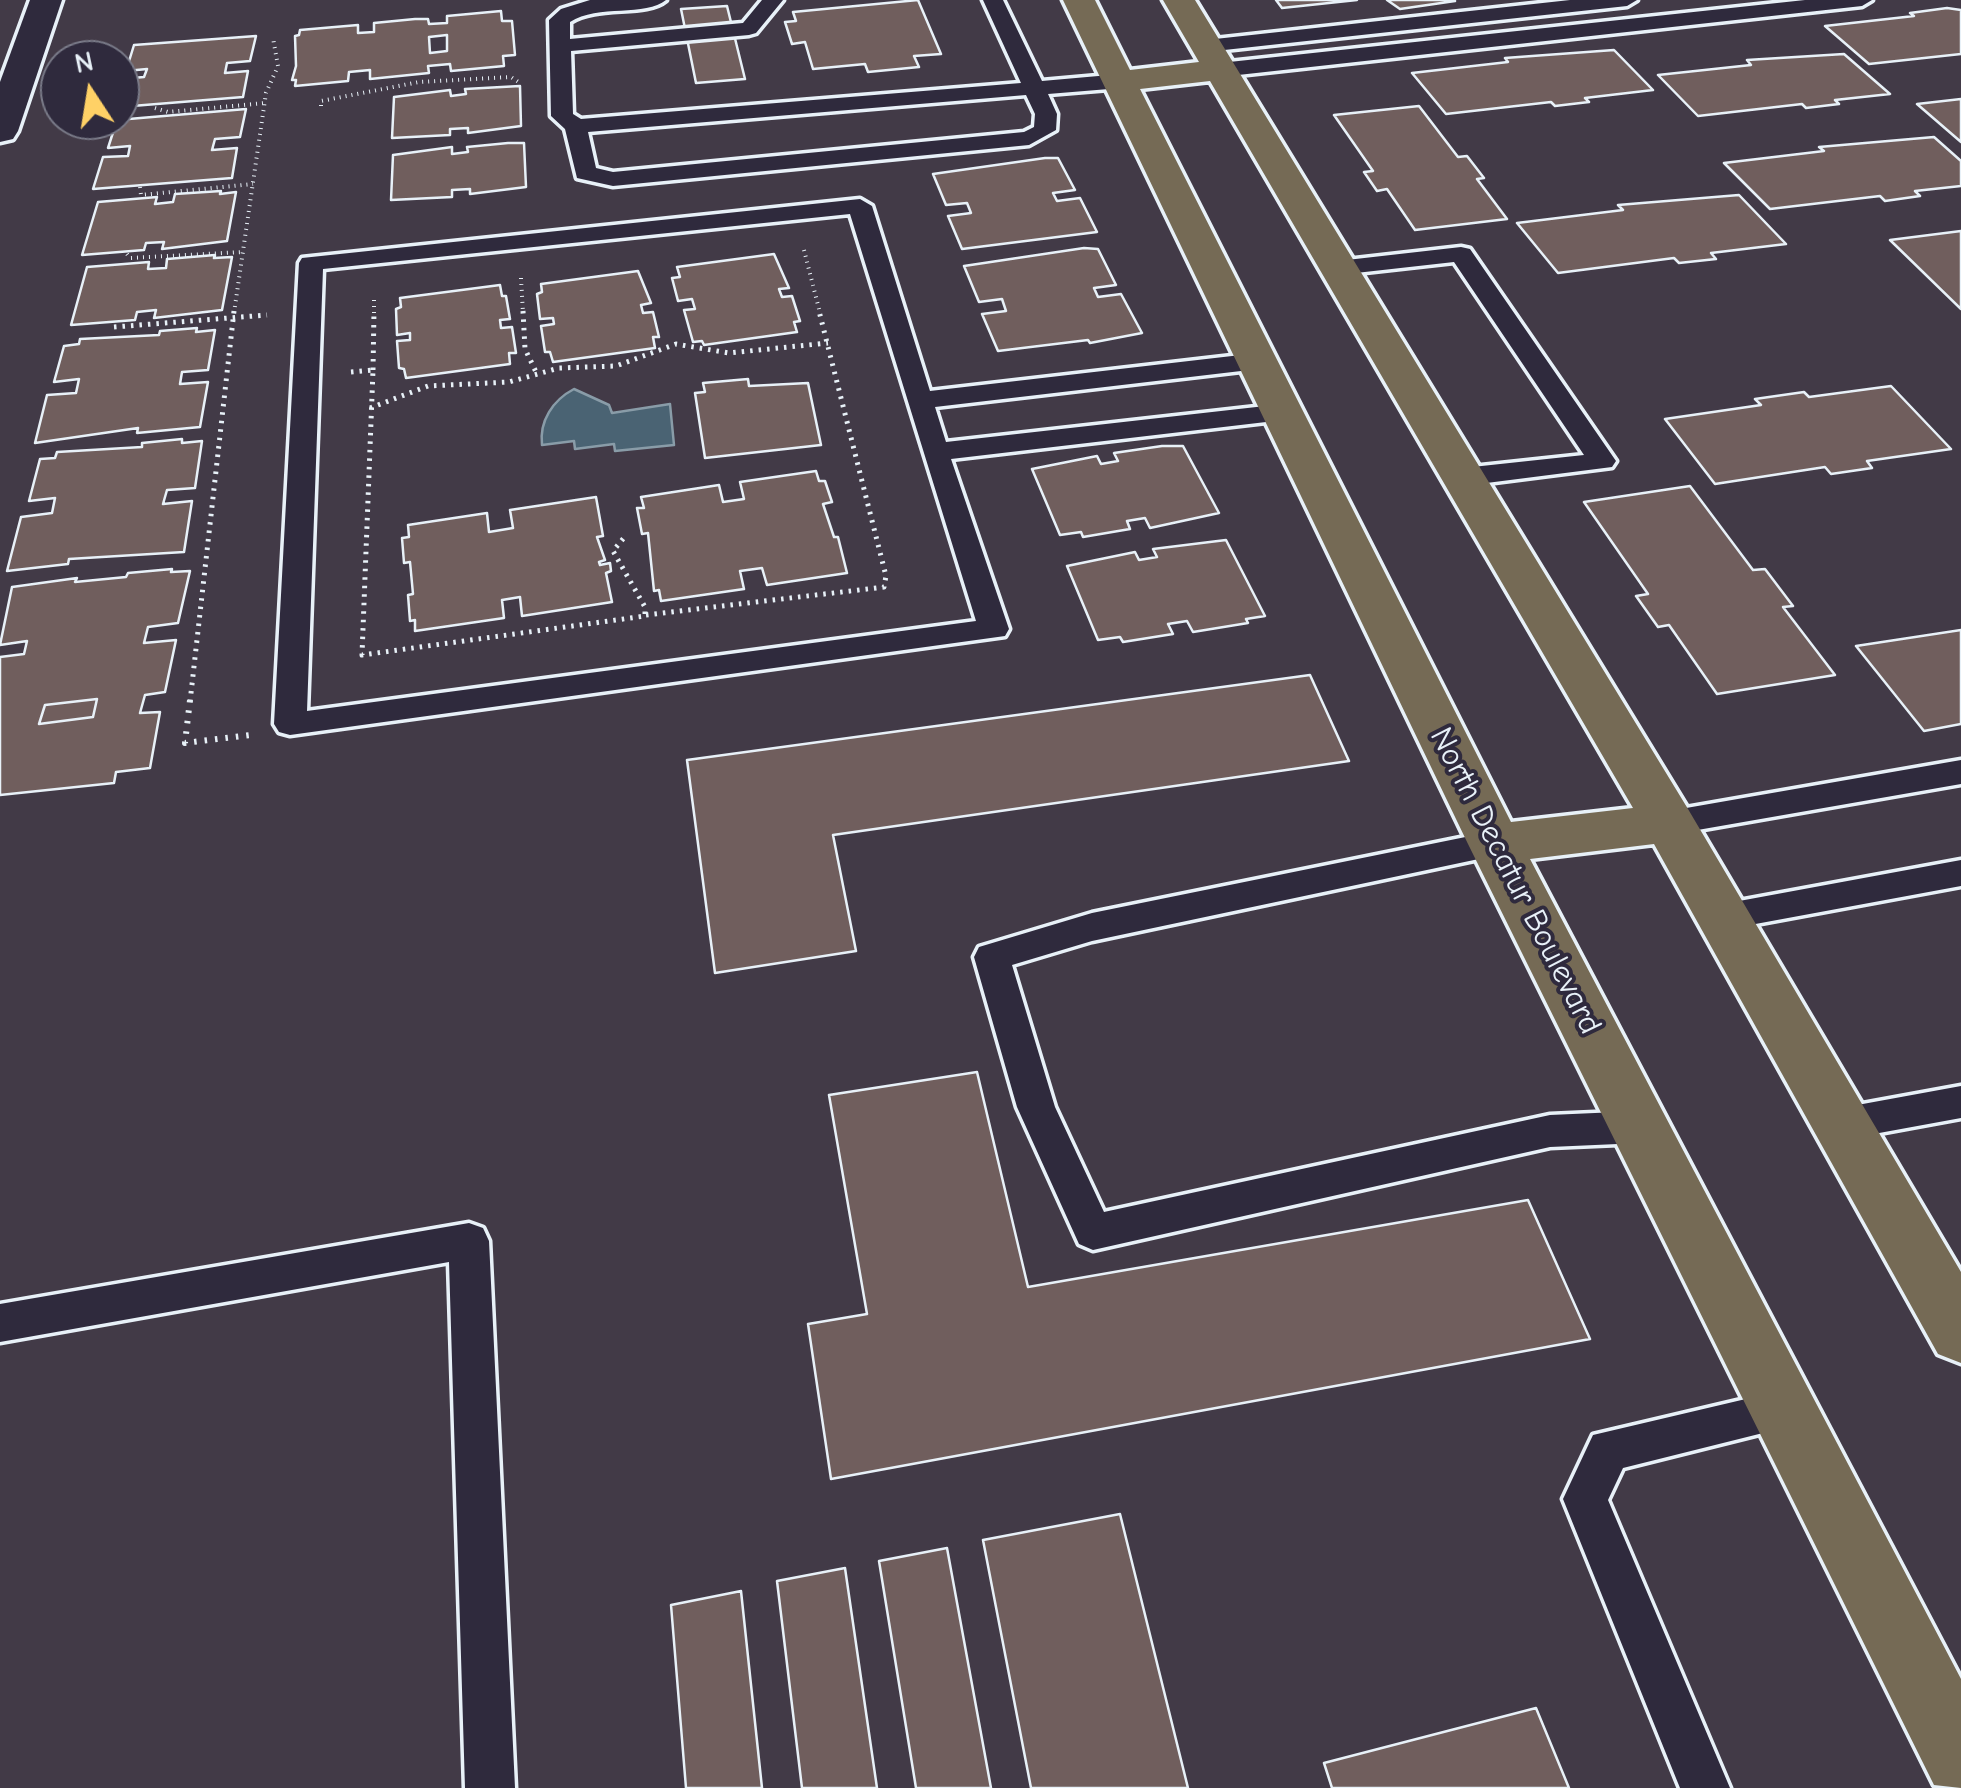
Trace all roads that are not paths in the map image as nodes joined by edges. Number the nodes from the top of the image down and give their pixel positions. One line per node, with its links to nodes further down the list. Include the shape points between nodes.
1 (46, 0): 15 (street)
2 (656, 0): 10 (lane, via 569,11 559,20)
3 (774, 0): 10 (lane, via 749,29)
4 (993, 0): 13 (lane)
5 (1080, 0): 12 (main road, North Decatur Boulevard)
6 (1180, 0): 11 (main road)
7 (1627, 0): 9 (lane)
8 (1862, 0): 11 (lane)
9 (1486, 7): 11 (lane)
10 (560, 46): 14 (lane, via 562,116)
11 (1213, 58): 12 (main road); 17 (main road)
12 (1121, 81): 13 (lane); 18 (main road, North Decatur Boulevard)
13 (1034, 88): 16 (lane); 16 (lane, via 1046,114 1045,130 1029,138)
14 (576, 126): 16 (lane); 16 (lane, via 584,172 613,179)
15 (0, 131)
16 (790, 134)
17 (1338, 268): 22 (main road); 22 (lane, via 1461,254 1602,462)
18 (1258, 361): 19 (lane); 20 (main road, North Decatur Boulevard)
19 (921, 400): 21 (lane); 21 (lane, via 860,206 311,262 290,724 994,629)
20 (1283, 412): 21 (lane); 25 (main road, North Decatur Boulevard)
21 (934, 452)
22 (1463, 478): 24 (main road)
23 (1961, 772): 24 (lane)
24 (1669, 822): 25 (main road); 27 (main road)
25 (1496, 844): 30 (main road, North Decatur Boulevard); 30 (lane, via 1092,927 992,957 1036,1108 1094,1232 1550,1131)
26 (1961, 873): 27 (lane)
27 (1722, 917): 29 (main road)
28 (1961, 1102): 29 (lane)
29 (1841, 1124): 32 (main road)
30 (1640, 1128): 33 (main road, North Decatur Boulevard)
31 (0, 1323): 35 (lane, via 470,1241)
32 (1961, 1334)
33 (1784, 1410): 34 (main road, North Decatur Boulevard); 36 (lane, via 1609,1450 1585,1499)
34 (1961, 1758)
35 (490, 1788)
36 (1705, 1788)

